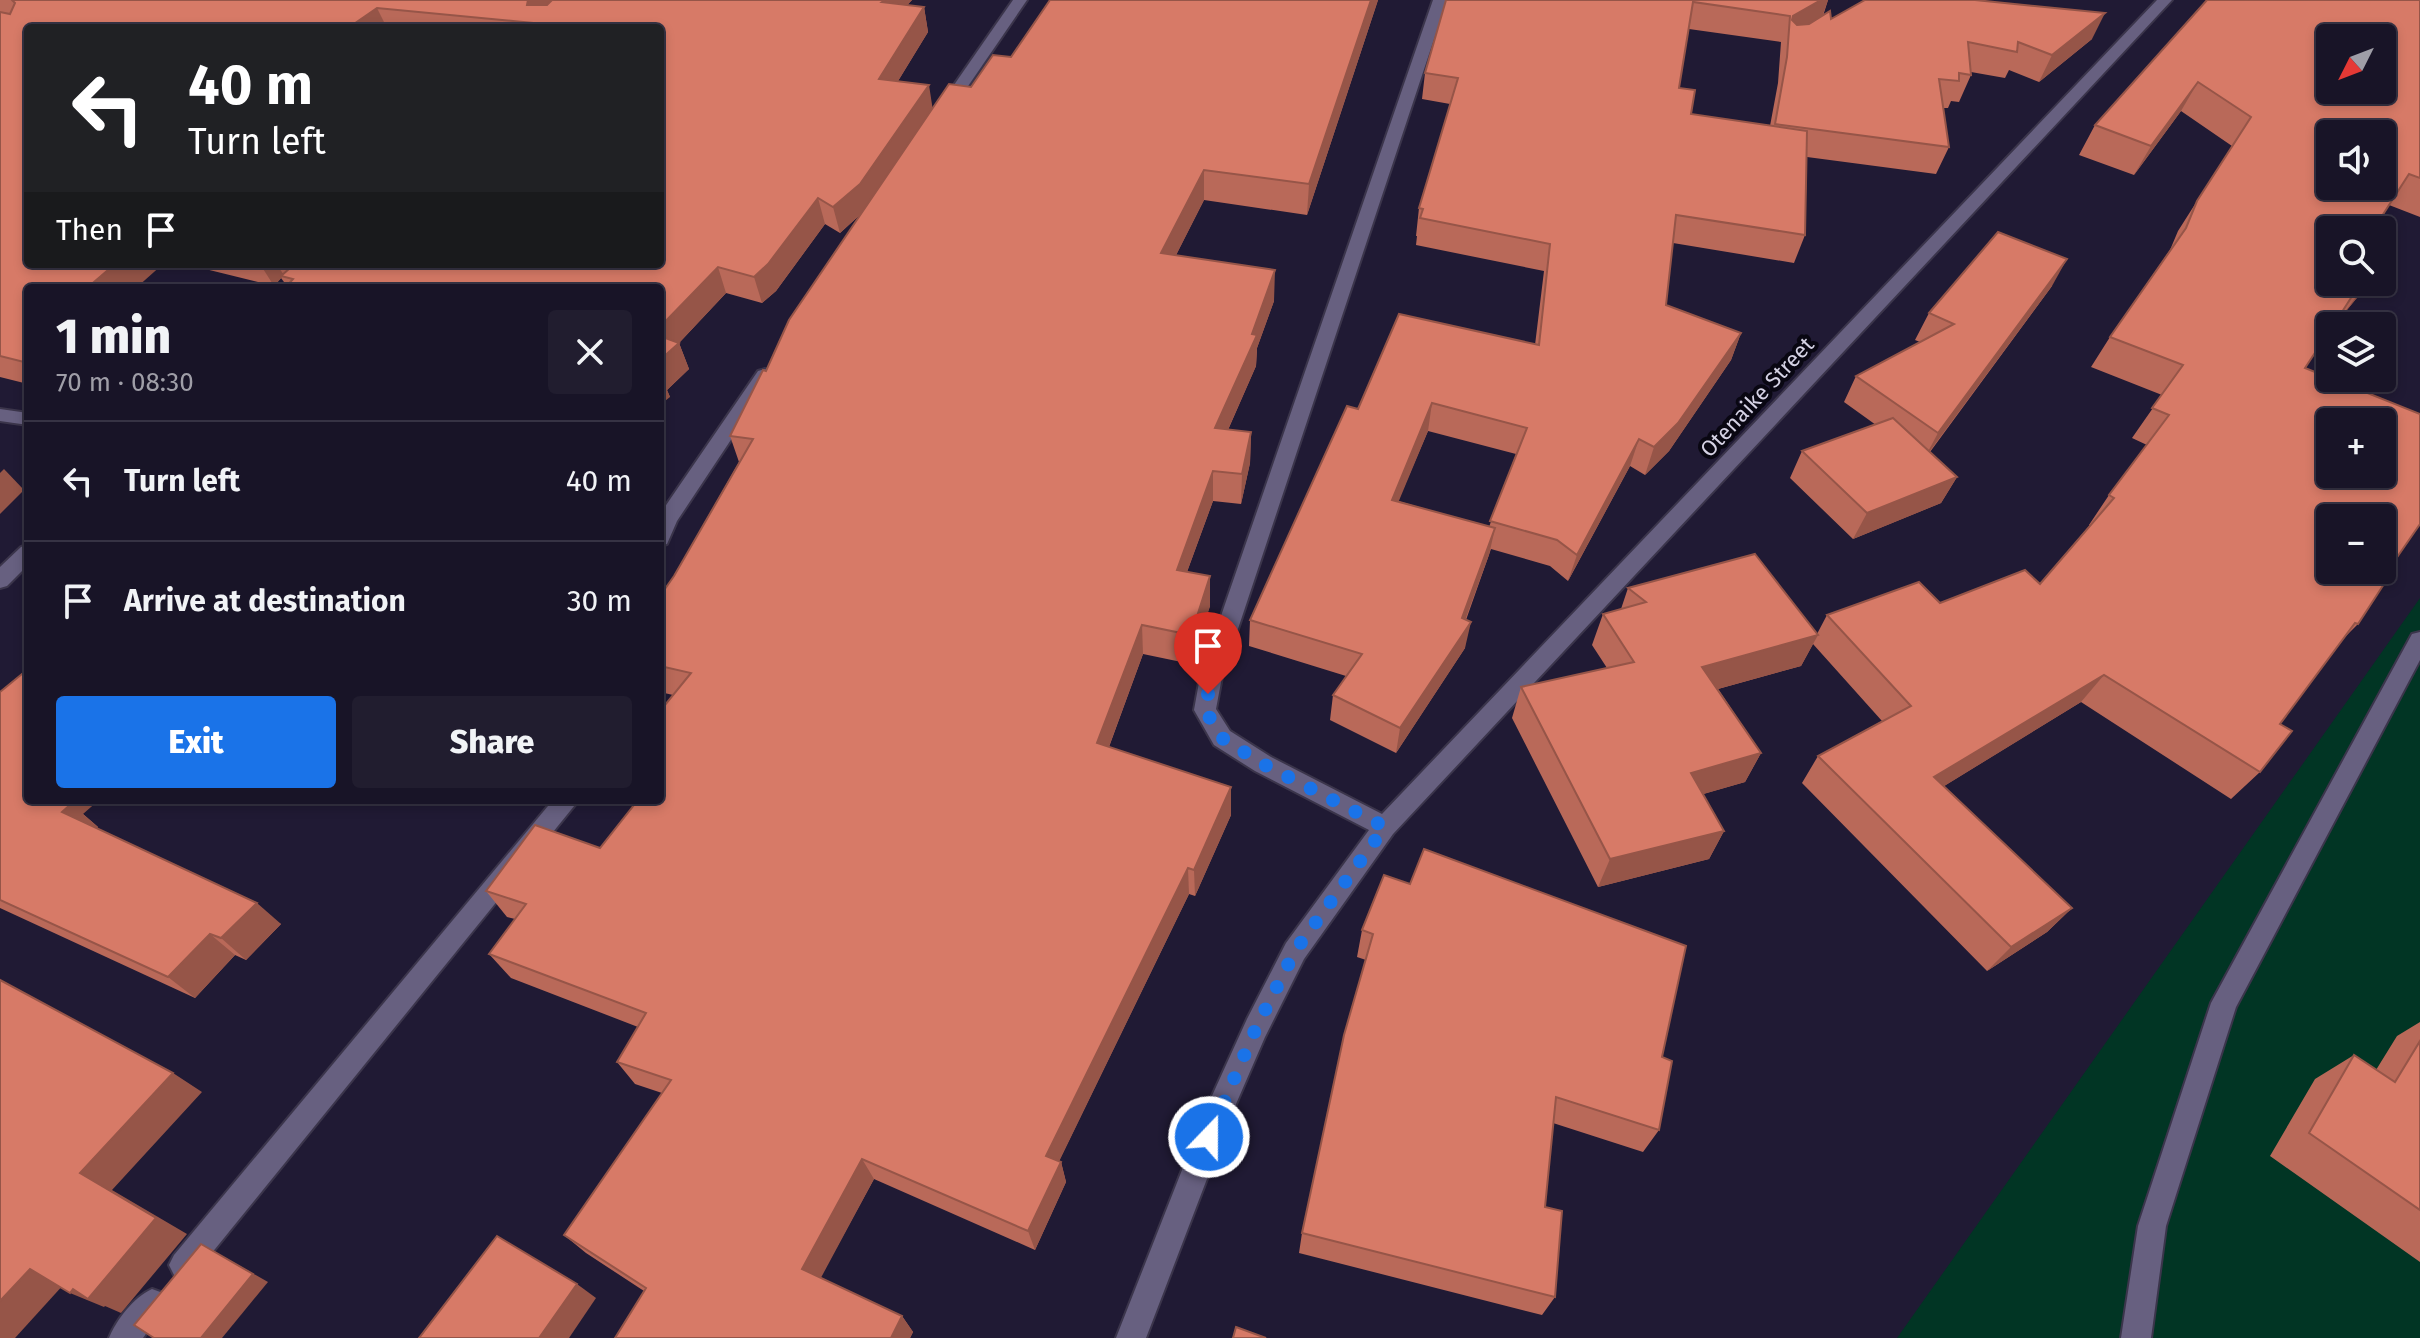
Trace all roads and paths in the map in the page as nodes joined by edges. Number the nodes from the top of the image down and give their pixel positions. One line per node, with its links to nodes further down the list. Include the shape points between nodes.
1 (1020, 0): 4 (street)
2 (1440, 0): 13 (street, via 1211,677 1205,710 1222,738)
3 (2165, 0): 13 (street, Otenaike Street)
4 (932, 130)
5 (773, 363): 8 (street)
6 (0, 415): 7 (street)
7 (24, 418)
8 (664, 528)
9 (24, 556): 10 (street)
10 (0, 580)
11 (2420, 640): 16 (street, via 2224,1003 2152,1226)
12 (564, 804): 14 (street)
13 (1385, 827): 15 (street, Otenaike Street, via 1295,951 1256,1028)
14 (124, 1338)
15 (1131, 1338)
16 (2136, 1338)

